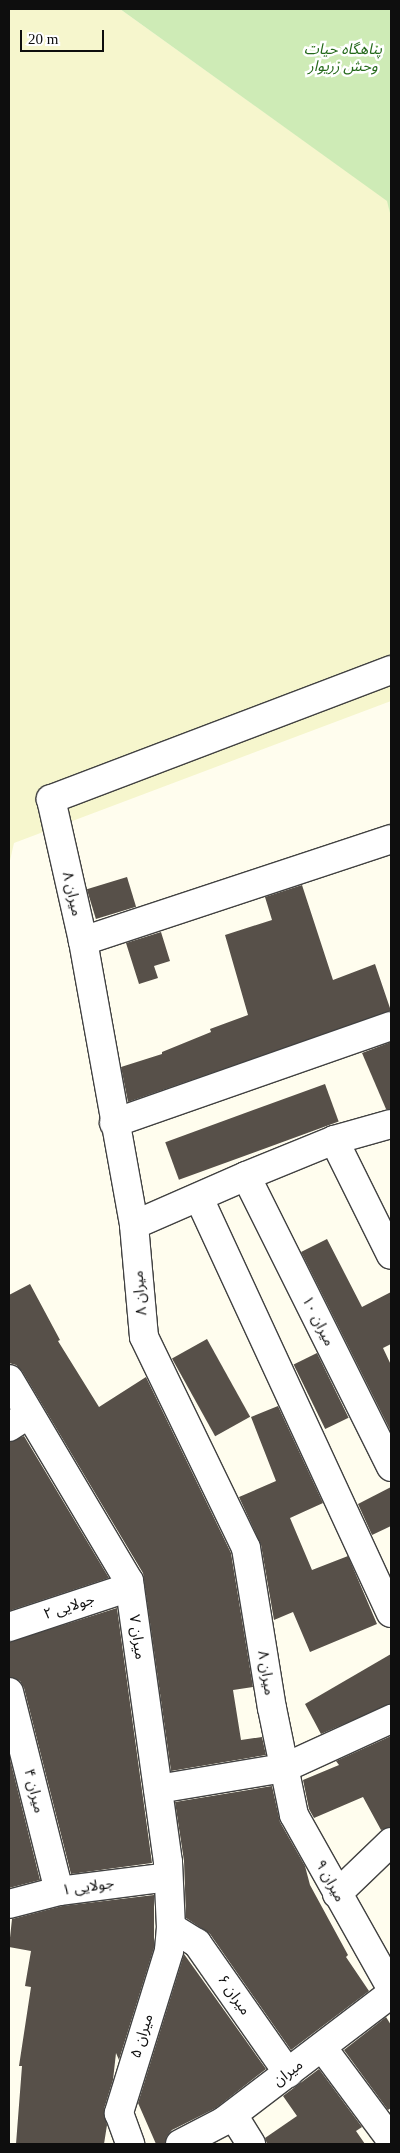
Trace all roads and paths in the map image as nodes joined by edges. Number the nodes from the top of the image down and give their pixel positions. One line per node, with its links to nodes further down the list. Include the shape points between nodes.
1 (391, 670): 3 (street, میران ۸, via 51,799)
2 (391, 839): 3 (street)
3 (83, 941): 5 (street, میران ۸)
4 (391, 1026): 5 (street)
5 (114, 1123): 10 (street, میران ۸)
6 (391, 1124): 7 (street)
7 (334, 1140): 8 (street); 11 (street)
8 (246, 1176): 9 (street); 14 (street, میران ۱۰)
9 (199, 1198): 10 (street); 16 (street)
10 (134, 1226): 20 (street, میران ۸, via 144,1337 246,1548)
11 (391, 1255)
12 (9, 1379): 13 (street, میران ۷)
13 (19, 1420): 15 (street, میران ۷)
14 (391, 1466)
15 (130, 1587): 17 (street, جولایی ۲); 21 (street, میران ۷)
16 (391, 1613)
17 (9, 1628)
18 (9, 1692): 24 (street, میران ۴)
19 (391, 1719): 20 (street)
20 (284, 1768): 21 (street); 25 (street, میران ۹, via 294,1815)
21 (158, 1789): 23 (street, میران ۷)
22 (391, 1842): 25 (street)
23 (168, 1877): 24 (street, جولایی ۱); 27 (street, میران ۷)
24 (59, 1891): 26 (street, جولایی ۱)
25 (337, 1894): 28 (street, میران ۹)
26 (9, 1904)
27 (171, 1927): 31 (street, میران ۶, via 197,1943); 34 (street, میران ۵, via 169,1951 119,2113)
28 (391, 1988)
29 (391, 1994): 30 (street, میران)
30 (322, 2047): 31 (street, میران); 33 (street)
31 (288, 2072): 32 (street, میران)
32 (233, 2115): 35 (street, میران); 36 (street)
33 (391, 2140)
34 (130, 2144)
35 (180, 2144)
36 (251, 2144)

